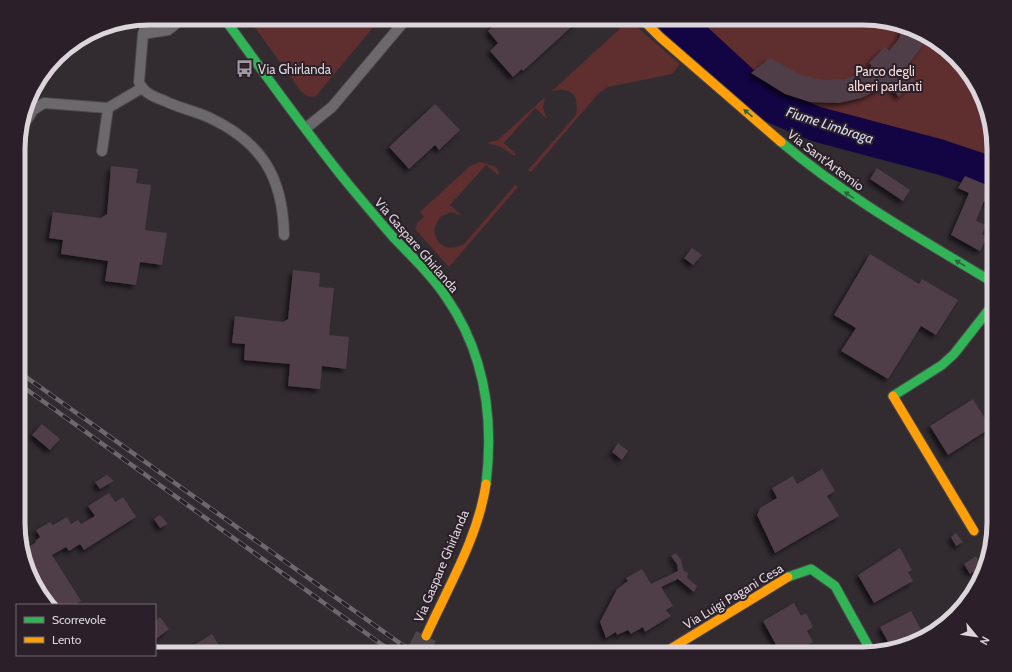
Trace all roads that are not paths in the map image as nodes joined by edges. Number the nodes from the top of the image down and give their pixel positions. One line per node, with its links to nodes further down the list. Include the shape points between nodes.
1 (146, 25): 6 (lane)
2 (174, 25): 6 (lane, via 168,30)
3 (229, 25): 10 (street, Via Gaspare Ghirlanda)
4 (401, 25): 10 (lane, via 332,107)
5 (648, 25): 13 (street, Via Sant'Artemio, one-way to 5, via 892,222 812,168)
6 (143, 34): 7 (lane, via 139,82)
7 (142, 88): 8 (lane); 12 (lane, via 153,96 233,130 255,148 279,191 284,210)
8 (108, 108): 9 (lane, via 44,103); 11 (lane)
9 (30, 115)
10 (306, 128): 16 (street, Via Gaspare Ghirlanda, via 363,203 447,297 470,341 483,381 490,421 489,463 479,513 470,540)
11 (102, 150)
12 (284, 235)
13 (987, 279)
14 (987, 312): 15 (street, via 954,354 892,396)
15 (974, 531)
16 (426, 636)
17 (673, 647): 18 (street, Via Luigi Pagani Cesa, via 791,575 811,569 835,586)
18 (869, 647)

